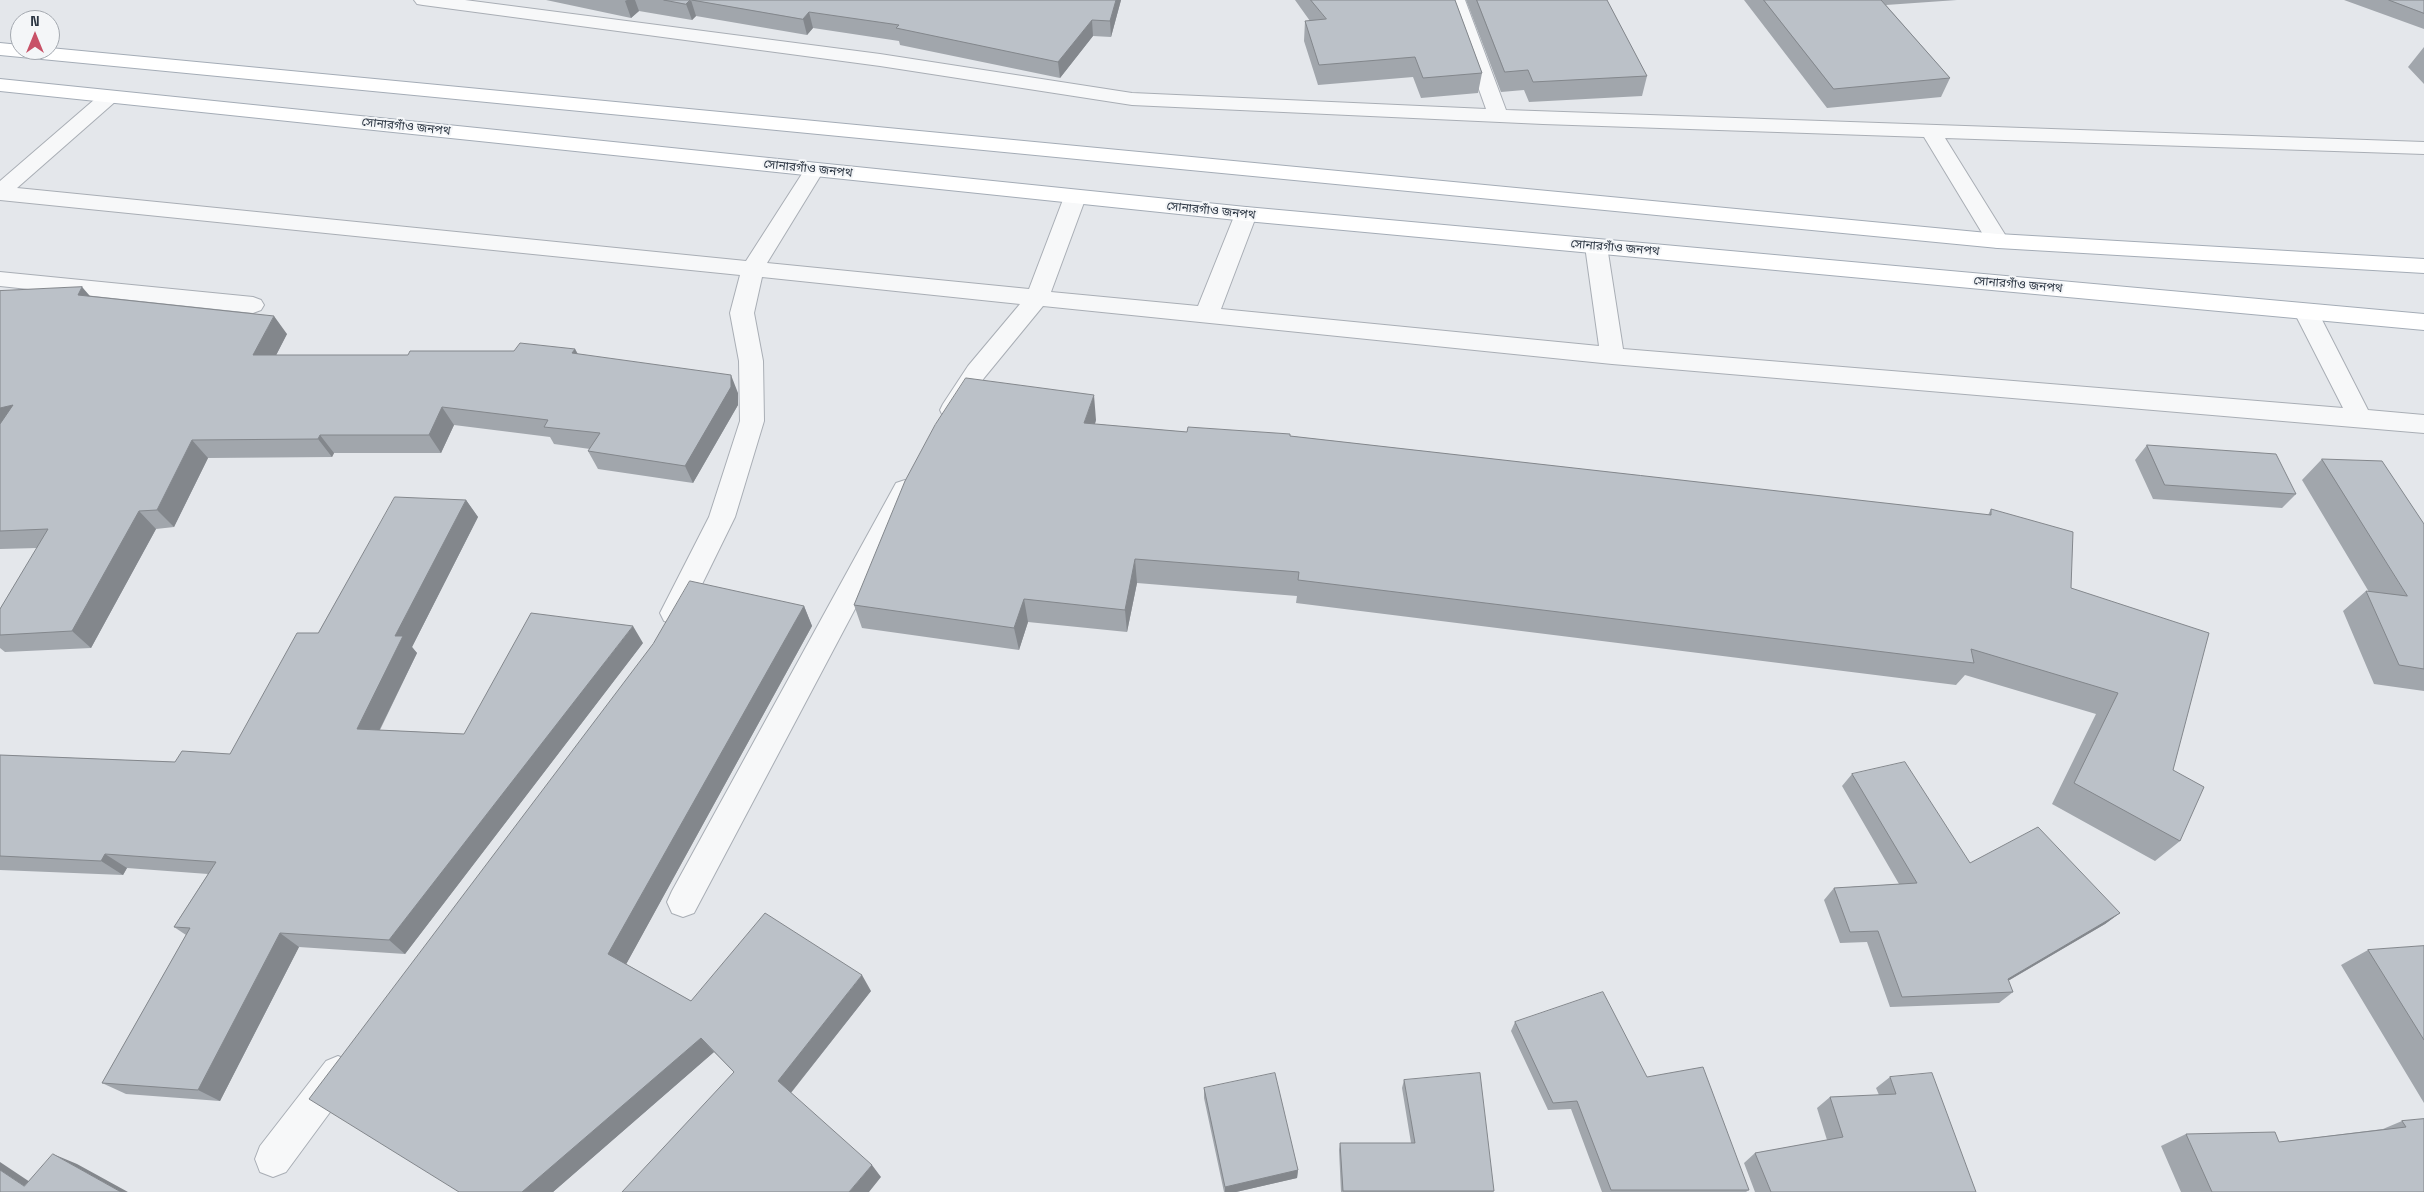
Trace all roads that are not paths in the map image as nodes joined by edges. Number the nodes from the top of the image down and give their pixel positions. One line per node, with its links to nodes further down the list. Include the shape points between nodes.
1 (423, 0): 6 (street, via 880,60 1132,99)
2 (1456, 0): 6 (street)
3 (0, 49): 13 (main road)
4 (0, 85): 5 (main road, সোনারগাঁও জনপথ)
5 (109, 97): 9 (main road, সোনারগাঁও জনপথ); 10 (street)
6 (1498, 116): 7 (street)
7 (1931, 132): 8 (street); 13 (street)
8 (2424, 148)
9 (814, 170): 11 (main road, সোনারগাঁও জনপথ); 16 (street)
10 (0, 193): 16 (street)
11 (1075, 197): 12 (main road, সোনারগাঁও জনপথ); 18 (street)
12 (1246, 214): 14 (main road, সোনারগাঁও জনপথ); 21 (street)
13 (1998, 241): 15 (main road)
14 (1596, 246): 20 (main road, সোনারগাঁও জনপথ); 23 (street)
15 (2424, 266)
16 (753, 268): 18 (street); 28 (street, via 742,313 751,361 752,421 722,518)
17 (0, 279): 19 (street)
18 (1038, 297): 21 (street); 26 (street, via 976,372)
19 (253, 305)
20 (2306, 312): 22 (main road, সোনারগাঁও জনপথ); 24 (street)
21 (1207, 314): 23 (street)
22 (2424, 322)
23 (1612, 356): 24 (street)
24 (2360, 418): 25 (street)
25 (2424, 424)
26 (940, 428)
27 (916, 469): 29 (street)
28 (662, 638)
29 (683, 902)
30 (357, 1049): 31 (street)
31 (274, 1159)

